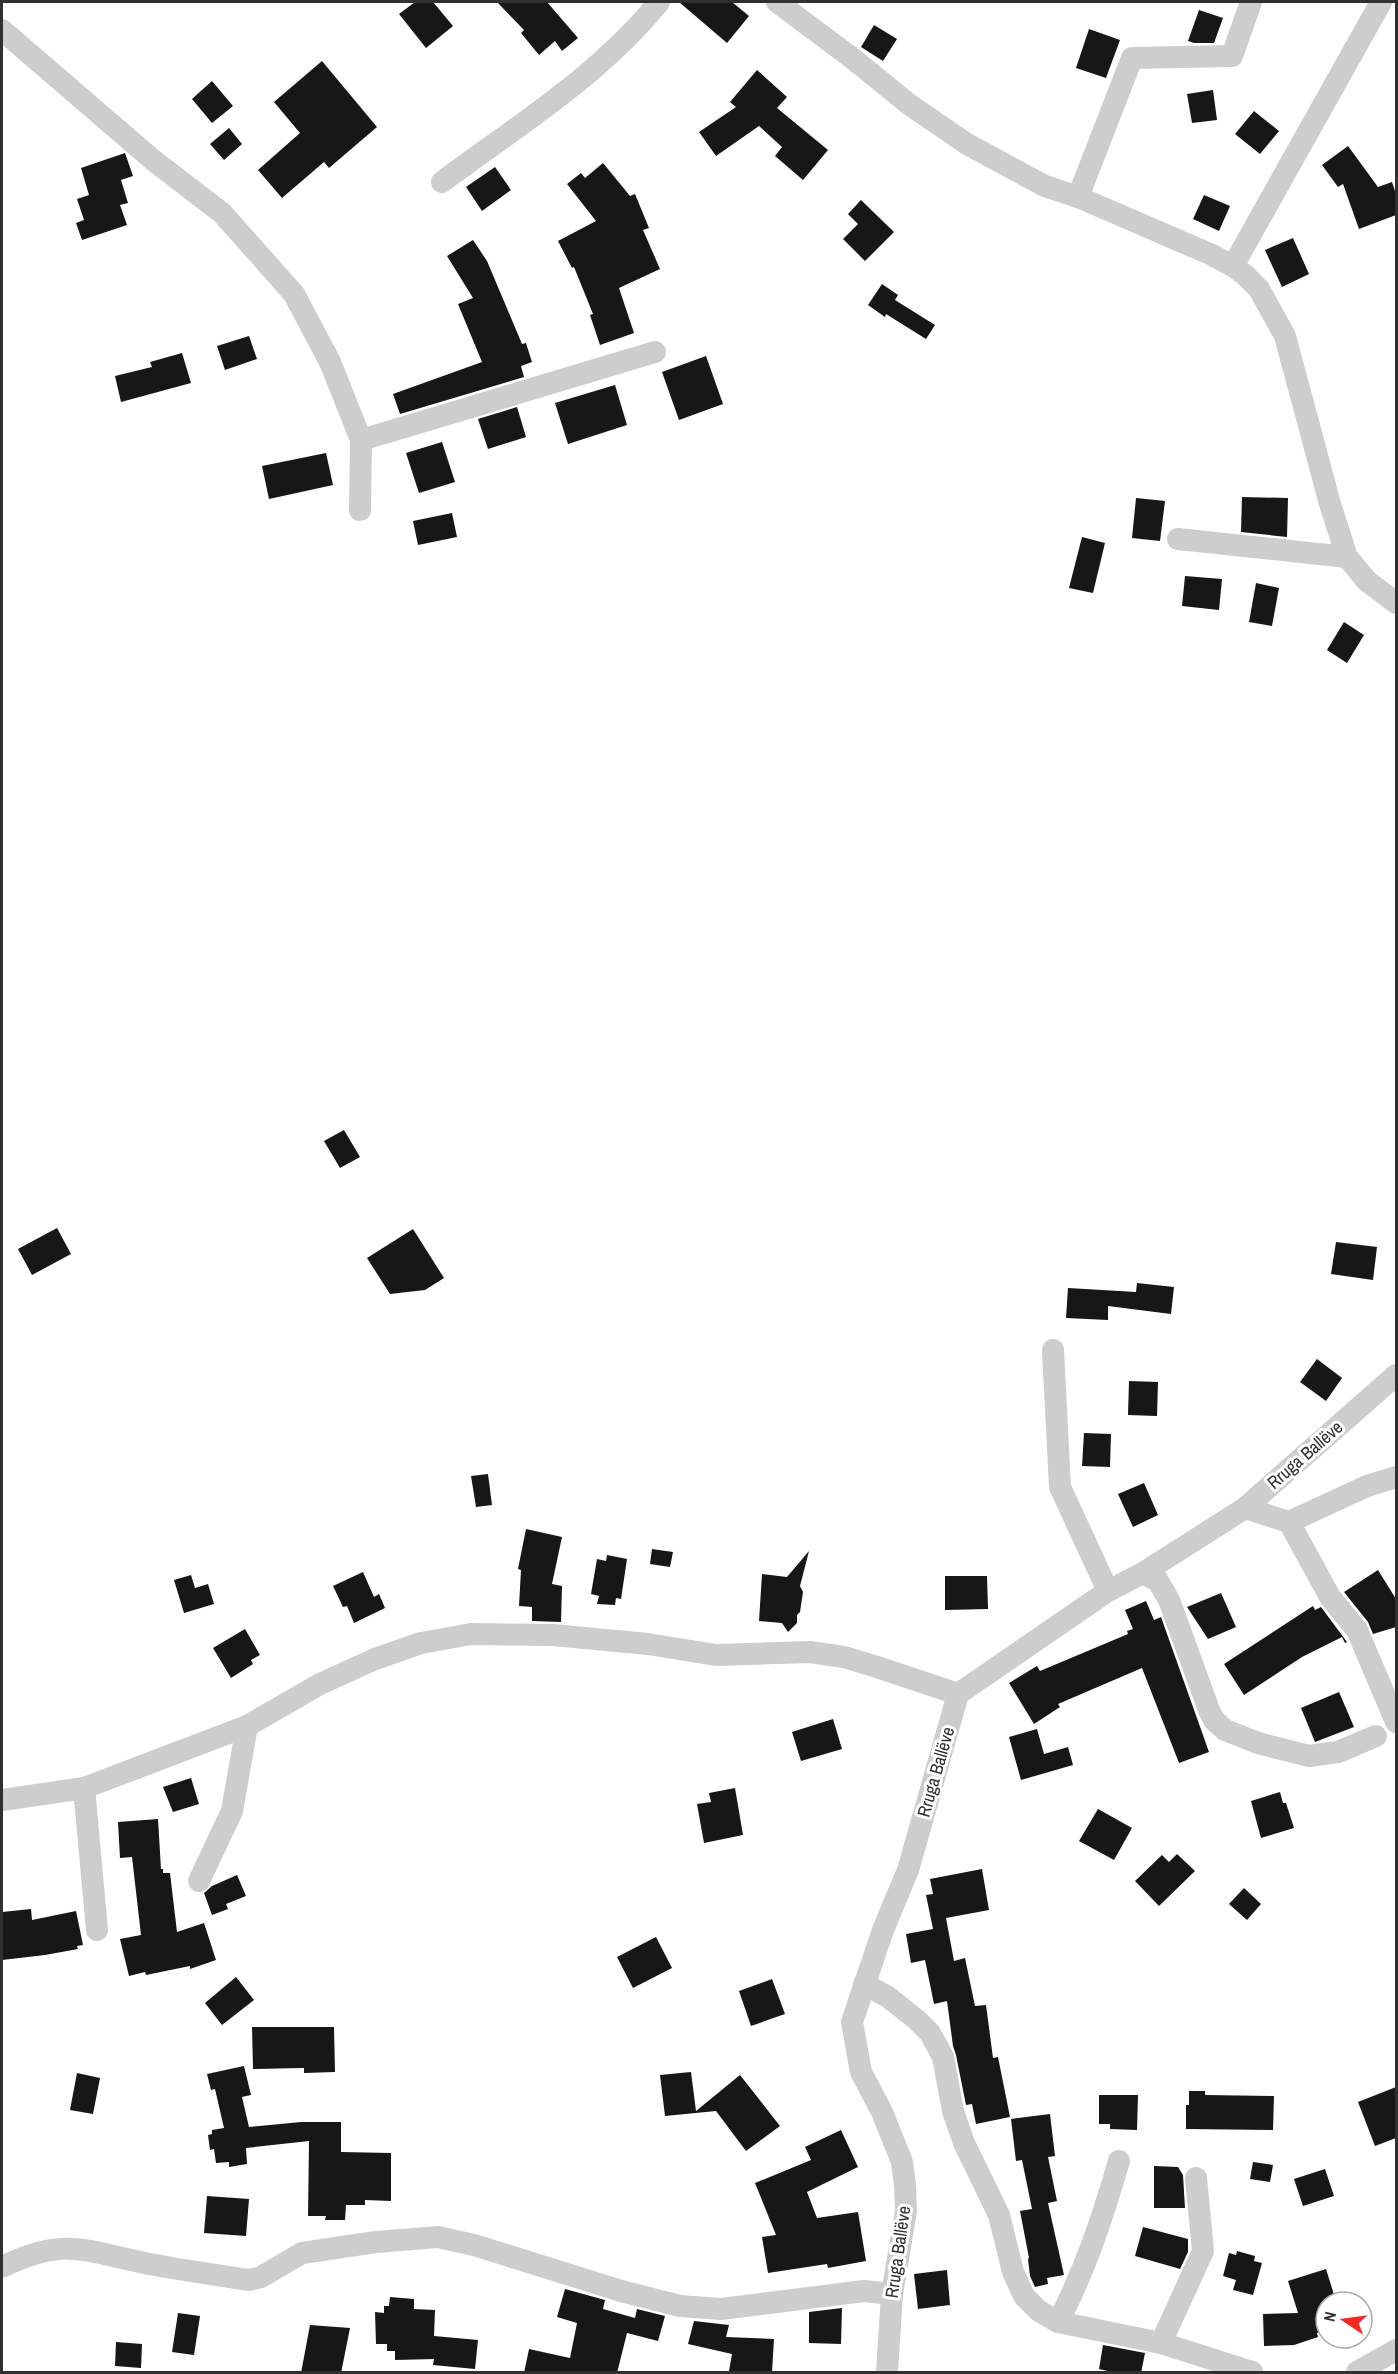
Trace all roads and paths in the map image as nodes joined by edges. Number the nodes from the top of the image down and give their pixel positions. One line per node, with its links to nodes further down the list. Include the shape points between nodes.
1 (659, 2): 6 (street, via 602,62)
2 (777, 2): 7 (street, via 967,144 1045,186)
3 (1251, 2): 7 (street, via 1232,56 1132,58)
4 (1381, 2): 8 (street)
5 (2, 30): 10 (street, via 153,160 222,213 294,294 330,362)
6 (442, 182)
7 (1078, 197): 8 (street)
8 (1233, 266): 13 (street, via 1258,289 1285,336)
9 (655, 352): 10 (street)
10 (361, 440): 11 (street)
11 (360, 510)
12 (1178, 539): 13 (street)
13 (1347, 557): 14 (street, via 1367,581)
14 (1396, 603)
15 (1053, 1350): 21 (street, via 1060,1487)
16 (1396, 1375): 18 (street, Rruga Ballëve)
17 (1396, 1476): 19 (street)
18 (1245, 1508): 19 (street); 20 (street, Rruga Ballëve)
19 (1289, 1522): 23 (street, via 1330,1598 1357,1630)
20 (1143, 1573): 21 (street, Rruga Ballëve); 25 (street, via 1158,1581 1169,1600 1209,1710 1225,1730 1314,1757)
21 (1108, 1591): 22 (street, Rruga Ballëve)
22 (958, 1694): 24 (street, via 844,1657 810,1652 716,1655 552,1635 471,1634 421,1643 375,1659 320,1684); 30 (street, Rruga Ballëve, via 908,1870)
23 (1396, 1722)
24 (247, 1726): 26 (street); 28 (street, via 232,1811)
25 (1376, 1736)
26 (84, 1788): 27 (street); 29 (street)
27 (2, 1800)
28 (199, 1881)
29 (97, 1930)
30 (864, 1984): 34 (street, Rruga Ballëve, via 852,2022 861,2072 902,2162 905,2184 906,2211); 35 (street, via 904,2008 930,2033 943,2057 963,2143 999,2215 1013,2272 1024,2296 1038,2311)
31 (1119, 2161): 35 (street, via 1093,2244)
32 (1196, 2178): 36 (street, via 1203,2251)
33 (2, 2267): 34 (street, via 53,2248 74,2248 249,2280 302,2253 438,2237 680,2306 721,2309 864,2291)
34 (892, 2294): 38 (street, Rruga Ballëve)
35 (1058, 2322): 36 (street)
36 (1161, 2343): 39 (street)
37 (1396, 2350): 40 (street)
38 (887, 2373)
39 (1252, 2373)
40 (1357, 2373)

